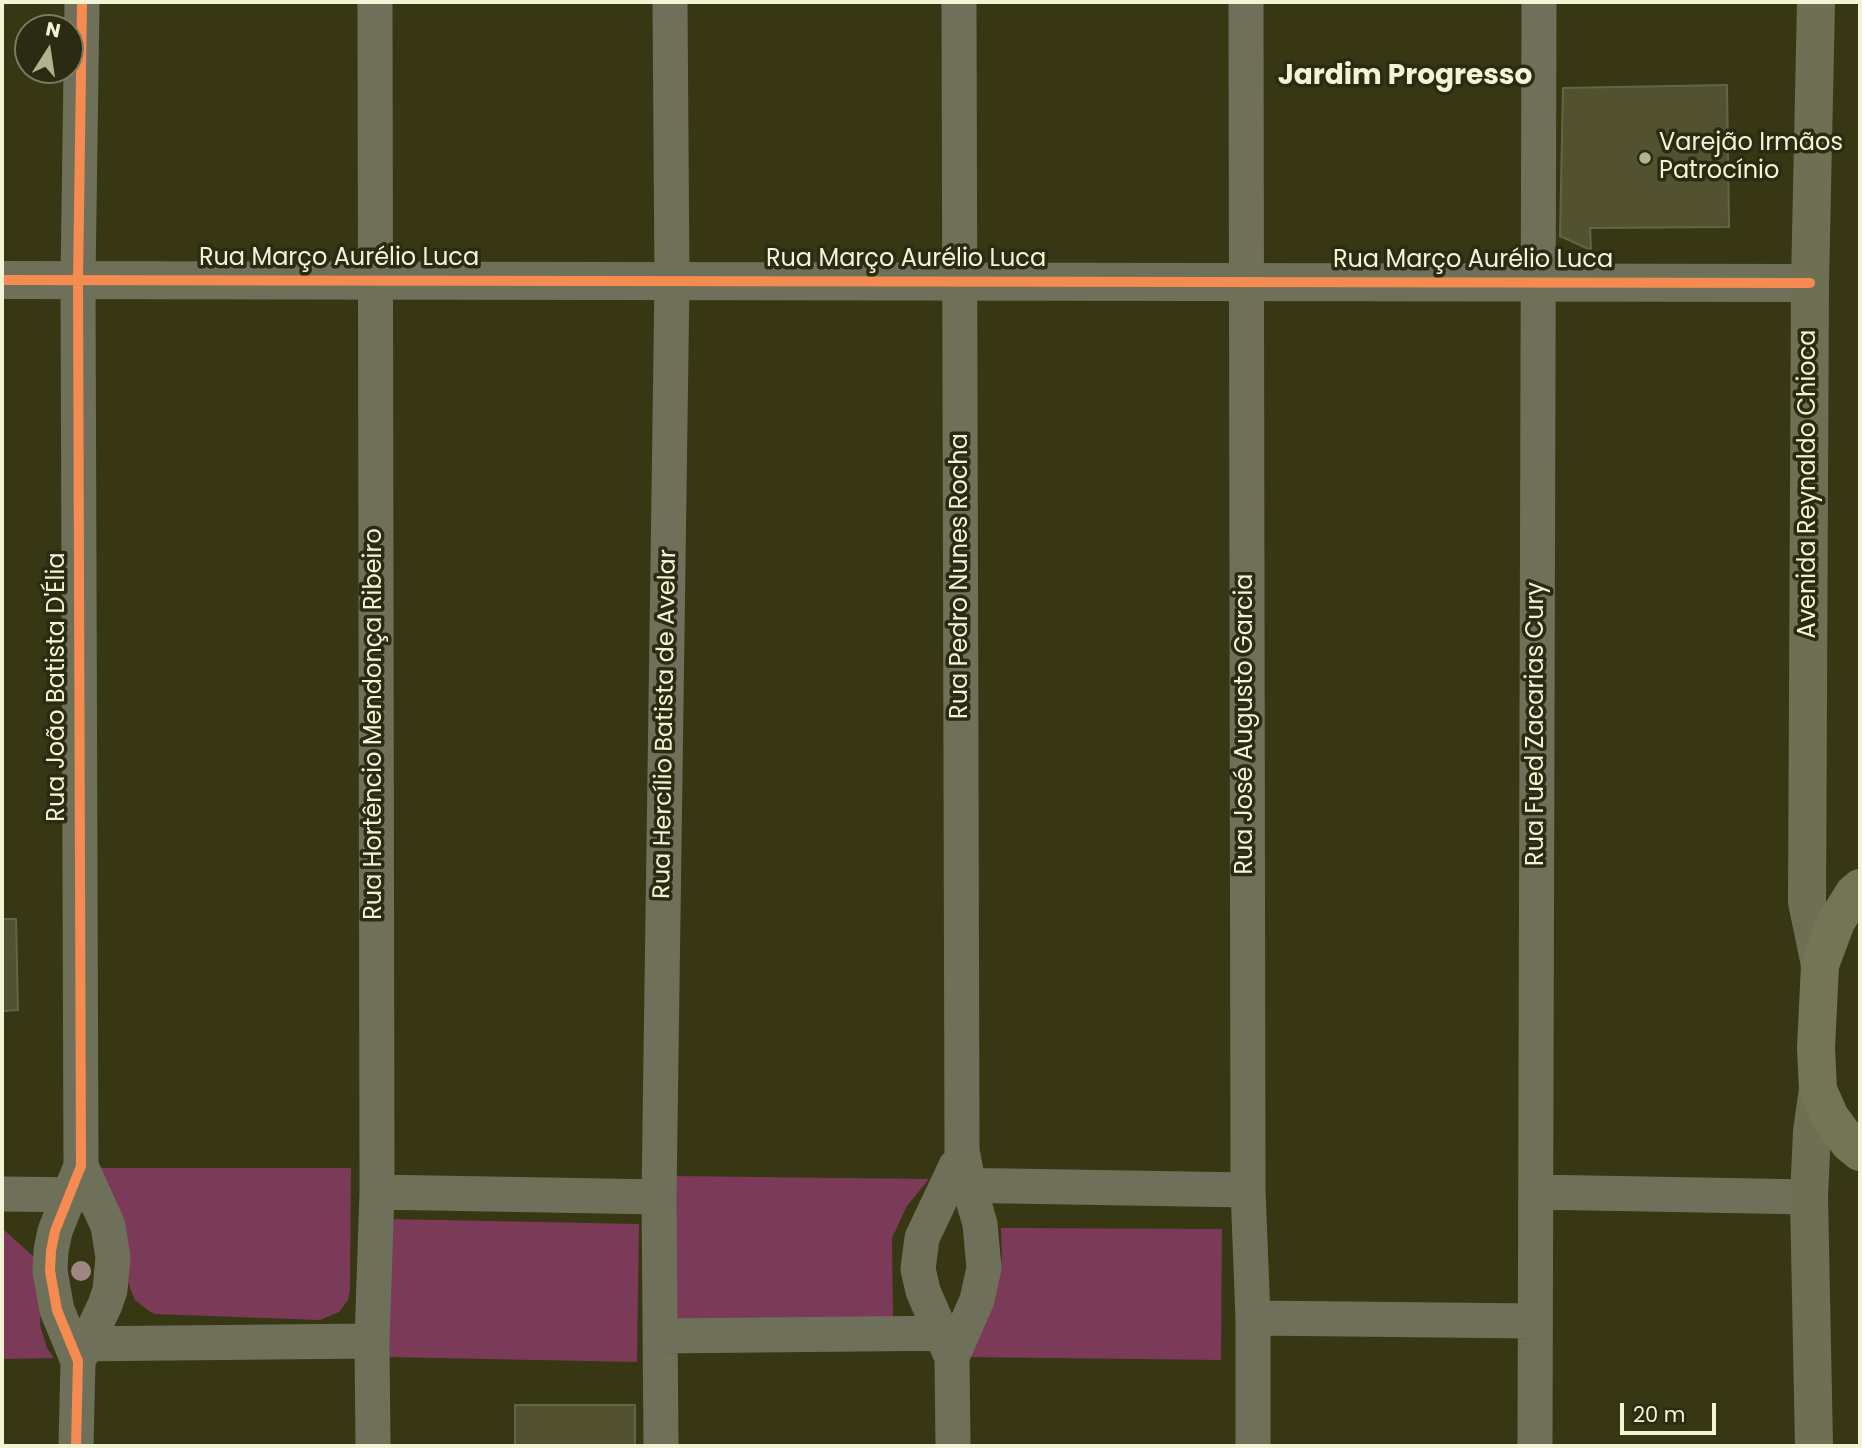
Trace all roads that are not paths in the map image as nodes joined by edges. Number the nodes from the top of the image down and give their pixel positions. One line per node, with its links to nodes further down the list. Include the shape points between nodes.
1 (82, 2): 9 (street, Rua João Batista D'Élia)
2 (375, 2): 10 (street, Rua Hortêncio Mendonça Ribeiro)
3 (670, 2): 11 (street, Rua Hercílio Batista de Avelar)
4 (959, 2): 12 (street, Rua Pedro Nunes Rocha)
5 (1245, 2): 13 (street, Rua José Augusto Garcia)
6 (1539, 2): 14 (street, Rua Fued Zacarias Cury)
7 (1816, 2): 15 (main road, Avenida Reynaldo Chioca)
8 (2, 280): 9 (street, Rua Março Aurélio Luca)
9 (78, 280): 10 (street, Rua Março Aurélio Luca); 20 (street, Rua João Batista D'Élia)
10 (374, 280): 11 (street, Rua Março Aurélio Luca); 23 (street, Rua Hortêncio Mendonça Ribeiro)
11 (672, 281): 12 (street, Rua Março Aurélio Luca); 27 (street, Rua Hercílio Batista de Avelar)
12 (960, 281): 13 (street, Rua Março Aurélio Luca); 21 (street, Rua Pedro Nunes Rocha)
13 (1245, 282): 14 (street, Rua Março Aurélio Luca); 22 (street, Rua José Augusto Garcia)
14 (1537, 282): 15 (street, Rua Março Aurélio Luca); 24 (street, Rua Fued Zacarias Cury)
15 (1810, 283): 17 (main road, Avenida Reynaldo Chioca, via 1807,901)
16 (1860, 888): 17 (main road, via 1836,922)
17 (1820, 965): 18 (main road)
18 (1818, 1090): 19 (main road, via 1830,1117); 26 (main road)
19 (1860, 1152)
20 (82, 1185): 25 (street); 33 (street, Rua João Batista D'Élia, via 55,1231 50,1271 57,1310); 33 (street, Rua João Batista D'Élia, via 108,1226 112,1271 105,1305)
21 (959, 1186): 22 (street); 32 (street, Rua Pedro Nunes Rocha, via 983,1240 984,1268 977,1300); 32 (street, Rua Pedro Nunes Rocha, via 928,1224 918,1269 923,1291)
22 (1248, 1190): 28 (street, Rua José Augusto Garcia)
23 (377, 1192): 27 (street); 31 (street, Rua Hortêncio Mendonça Ribeiro)
24 (1536, 1192): 26 (street); 29 (street, Rua Fued Zacarias Cury)
25 (2, 1194)
26 (1809, 1197): 40 (main road)
27 (659, 1198): 30 (street, Rua Hercílio Batista de Avelar)
28 (1253, 1318): 29 (street); 38 (street, Rua José Augusto Garcia)
29 (1534, 1321): 39 (street, Rua Fued Zacarias Cury)
30 (660, 1336): 32 (street); 36 (street, Rua Hercílio Batista de Avelar)
31 (372, 1341): 33 (street); 35 (street, Rua Hortêncio Mendonça Ribeiro)
32 (951, 1341): 37 (street, Rua Pedro Nunes Rocha)
33 (78, 1350): 34 (street, Rua João Batista D'Élia)
34 (76, 1446)
35 (373, 1446)
36 (661, 1446)
37 (953, 1446)
38 (1253, 1446)
39 (1535, 1446)
40 (1814, 1446)

